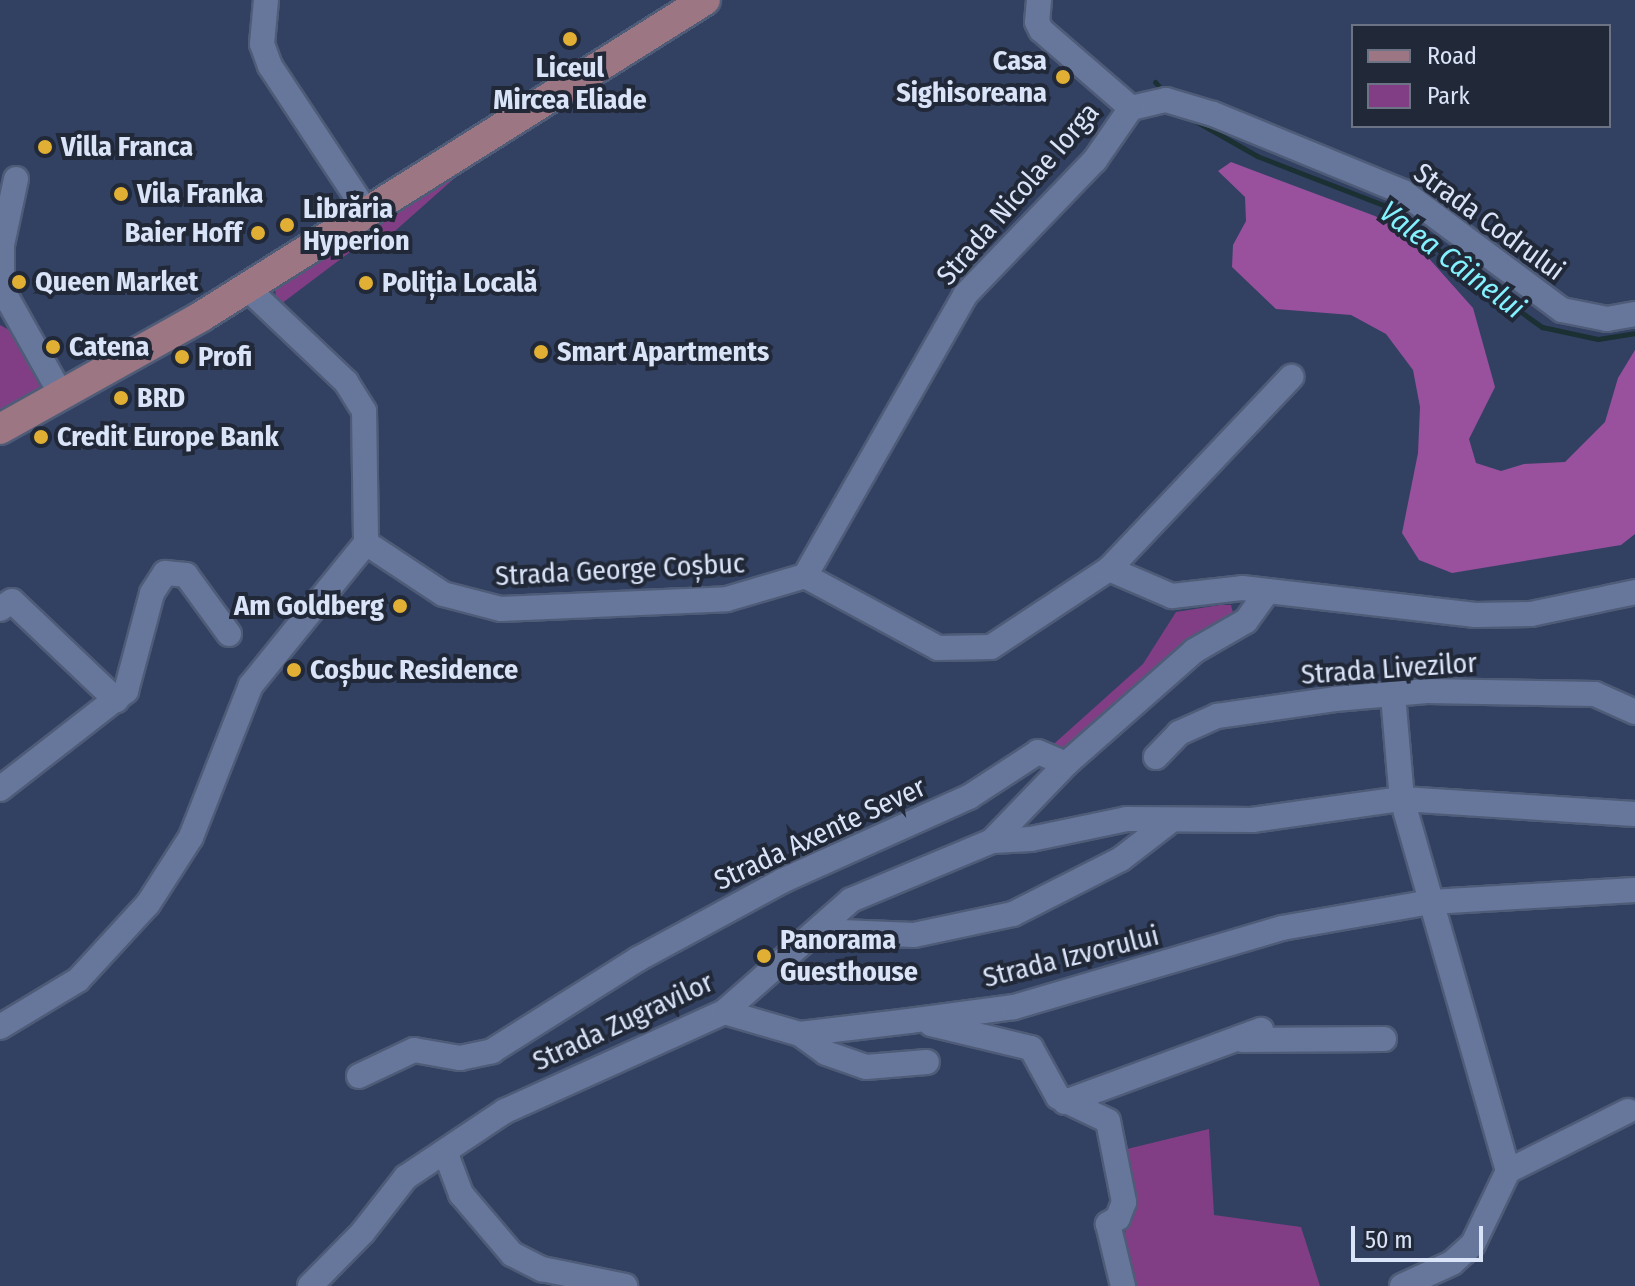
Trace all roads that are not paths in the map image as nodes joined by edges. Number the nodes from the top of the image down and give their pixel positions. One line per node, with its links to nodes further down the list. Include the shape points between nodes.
1 (266, 0): 6 (street, via 262,44 270,66)
2 (705, 0): 6 (main road)
3 (1039, 0): 4 (street, Strada Nicolae Iorga, via 1041,30)
4 (1131, 108): 9 (street, Strada Codrului, via 1166,100 1213,114 1403,192 1562,310 1607,319); 15 (street, Strada Nicolae Iorga, via 1095,160 965,295)
5 (16, 179): 8 (street, via 2,245)
6 (366, 211): 7 (main road)
7 (247, 288): 11 (main road); 13 (street, via 346,382 364,411)
8 (2, 289): 11 (street)
9 (1635, 314)
10 (1291, 377): 14 (street)
11 (57, 386): 12 (main road)
12 (0, 429)
13 (366, 543): 15 (street, Strada George Coșbuc, via 443,594 501,609 727,599); 35 (street, via 251,685 191,837 148,904 78,980)
14 (1109, 569): 15 (street, via 1023,629 972,652 938,648 910,636); 16 (street, via 1172,596 1242,588)
15 (805, 576)
16 (1268, 591): 17 (street, via 1502,616); 24 (street, via 1246,621 1194,651)
17 (1635, 592)
18 (0, 609): 21 (street, via 12,601)
19 (229, 634): 21 (street, via 186,575 165,573 152,593 133,677)
20 (1393, 695): 22 (street, Strada Livezilor, via 1595,694); 23 (street, Strada Livezilor, via 1217,716 1179,733); 26 (street)
21 (116, 700): 25 (street)
22 (1635, 712)
23 (1156, 757)
24 (1066, 764): 29 (street, Strada Zugravilor); 41 (street, Strada Axente Sever, via 1038,752 969,797 782,881 638,959 492,1051 460,1058 414,1050)
25 (0, 789)
26 (1402, 799): 27 (street, Strada Zugravilor); 28 (street, Strada Zugravilor, via 1252,820); 31 (street)
27 (1635, 814)
28 (1169, 822): 29 (street, Strada Zugravilor, via 1127,819 1031,839); 32 (street, via 1121,859 1013,914 914,935)
29 (992, 841): 32 (street, Strada Zugravilor, via 872,888)
30 (1635, 890): 31 (street, Strada Izvorului)
31 (1431, 902): 34 (street, Strada Izvorului, via 1282,928 1014,1007); 45 (street)
32 (817, 931): 33 (street, Strada Zugravilor)
33 (724, 1012): 37 (street, Strada Izvorului); 44 (street, Strada Zugravilor, via 527,1100)
34 (909, 1021): 37 (street, Strada Izvorului); 42 (street, via 1031,1048)
35 (0, 1027)
36 (1261, 1030): 39 (street)
37 (800, 1034): 40 (street, via 826,1053 866,1067)
38 (1384, 1039): 39 (street)
39 (1235, 1040): 42 (street)
40 (927, 1062)
41 (359, 1076)
42 (1065, 1102): 48 (street, via 1098,1113 1113,1131 1124,1202 1118,1218 1108,1224)
43 (1628, 1111): 45 (street)
44 (446, 1154): 46 (street, Strada Zugravilor, via 406,1177 363,1232); 47 (street, via 461,1194 512,1254 542,1269)
45 (1508, 1171): 49 (street, via 1473,1244 1452,1263)
46 (310, 1286)
47 (625, 1286)
48 (1123, 1286)
49 (1402, 1286)

